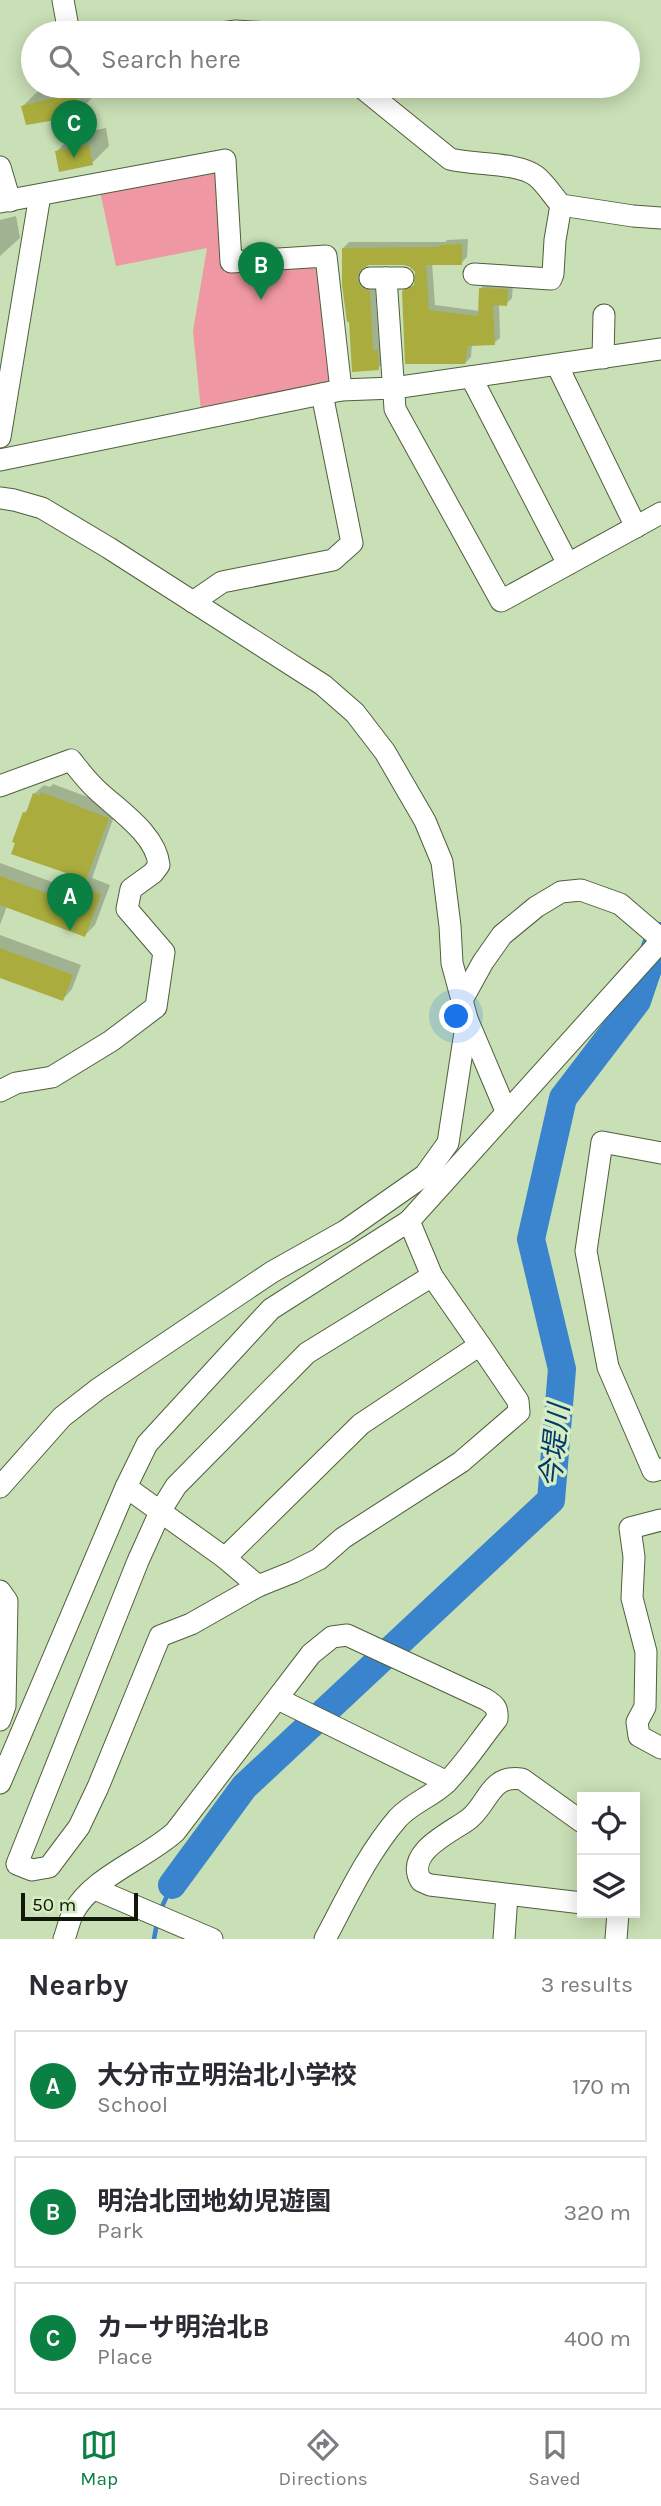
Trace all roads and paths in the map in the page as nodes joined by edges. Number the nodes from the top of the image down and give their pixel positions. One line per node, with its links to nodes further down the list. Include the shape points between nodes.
1 (63, 0): 2 (street)
2 (67, 21)
3 (375, 98): 7 (street, via 450,159 521,169 536,176)
4 (0, 167): 6 (street)
5 (40, 195): 6 (street); 17 (street, via 225,160 231,262 326,256); 18 (street)
6 (5, 202)
7 (561, 205): 8 (street); 9 (street, via 551,279)
8 (661, 218)
9 (474, 274)
10 (386, 278): 16 (street)
11 (604, 315): 13 (street)
12 (658, 357): 13 (street)
13 (603, 358): 14 (street)
14 (557, 365): 15 (street); 22 (street)
15 (471, 377): 16 (street); 23 (street)
16 (394, 388): 17 (street); 23 (street, via 395,409 501,601)
17 (332, 392): 19 (street); 24 (street, via 352,544 333,560 222,582)
18 (0, 437)
19 (0, 460)
20 (0, 499): 24 (street, via 42,508)
21 (661, 513): 22 (street)
22 (636, 527): 23 (street)
23 (568, 564)
24 (192, 603): 27 (street, via 323,685 355,713 385,752 425,821 442,862 452,962)
25 (0, 786): 28 (street, via 71,760 97,790 124,811 158,852 159,866 131,889 127,909 164,952 156,1007 52,1077 16,1083)
26 (661, 940): 27 (street, via 620,904 581,890 561,892 502,935 483,961); 29 (street)
27 (464, 1010): 29 (street); 35 (street, via 448,1143 425,1175 98,1389 62,1417)
28 (0, 1091)
29 (506, 1111): 31 (street)
30 (661, 1153): 34 (street, via 602,1142 586,1251 608,1367 653,1471)
31 (409, 1221): 32 (street); 36 (street, via 271,1309 147,1444)
32 (432, 1276): 33 (street); 37 (street, via 307,1353 176,1486)
33 (480, 1345): 39 (street, via 361,1424); 40 (street, via 518,1401 519,1412 461,1462 343,1538 319,1559)
34 (661, 1469)
35 (0, 1487)
36 (126, 1487): 37 (street); 46 (street)
37 (161, 1510): 39 (street); 40 (street, via 17,1864 32,1870 49,1867 79,1827 160,1636)
38 (661, 1520): 44 (street, via 631,1528 632,1598 646,1652 645,1707 637,1722 639,1736)
39 (225, 1558): 40 (street)
40 (258, 1586)
41 (0, 1591): 43 (street, via 6,1601 5,1706)
42 (278, 1699): 45 (street); 45 (street, via 311,1654 340,1635 355,1637 485,1699 497,1708 497,1719); 48 (street, via 175,1832)
43 (0, 1720)
44 (661, 1748)
45 (447, 1782): 54 (street, via 408,1807 395,1822 358,1876)
46 (0, 1783)
47 (577, 1818): 49 (street, via 522,1779 511,1777 497,1784 472,1817 433,1842 420,1858 417,1870 421,1881 430,1885)
48 (95, 1889): 52 (street, via 74,1913); 53 (street)
49 (507, 1895): 50 (street); 55 (street)
50 (577, 1902)
51 (618, 1918): 56 (street)
52 (64, 1939)
53 (212, 1939)
54 (325, 1939)
55 (503, 1939)
56 (616, 1939)

